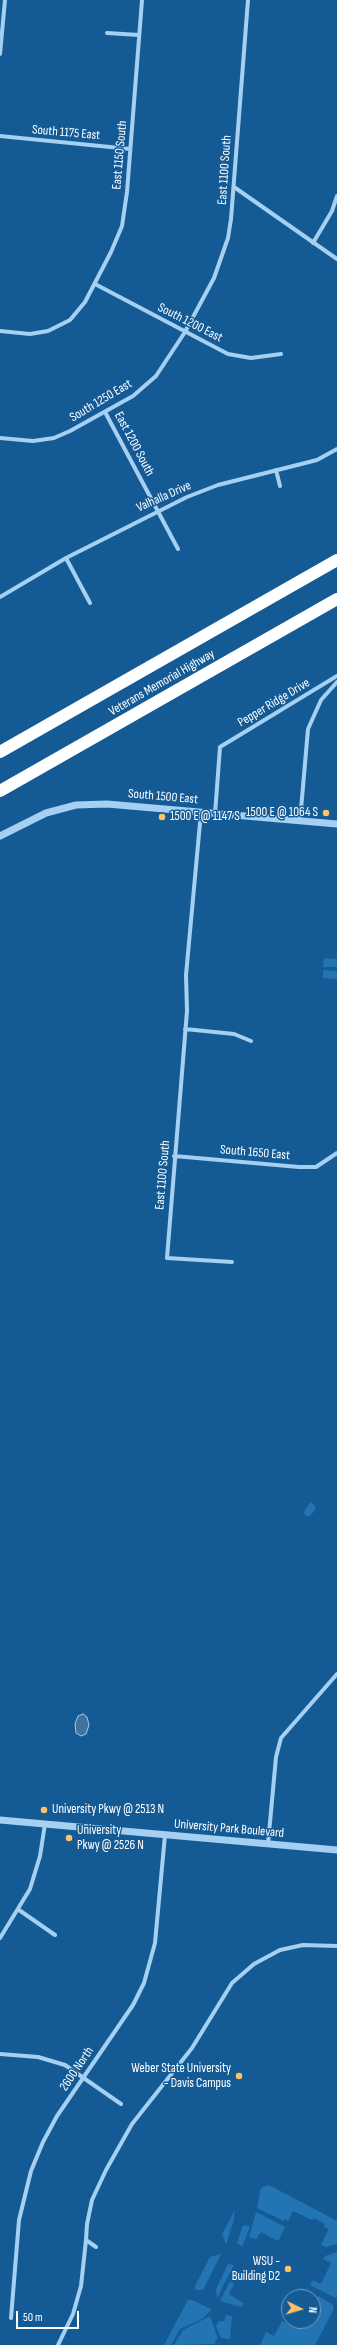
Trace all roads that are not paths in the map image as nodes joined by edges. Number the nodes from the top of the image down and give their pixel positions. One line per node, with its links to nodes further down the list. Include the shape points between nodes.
1 (5, 0): 4 (street)
2 (142, 0): 6 (street, East 1150 South)
3 (248, 0): 10 (street, East 1100 South)
4 (2, 8): 7 (street)
5 (107, 33): 6 (street)
6 (139, 35): 9 (street, East 1150 South)
7 (0, 54)
8 (0, 136): 9 (street, South 1175 East)
9 (130, 149): 14 (street, East 1150 South, via 122,226)
10 (234, 187): 12 (street); 16 (street, East 1100 South, via 231,219 222,257 214,278)
11 (337, 196): 12 (street, via 332,211)
12 (313, 243): 13 (street)
13 (337, 259)
14 (95, 284): 15 (street, East 1150 South, via 85,302 70,320 48,331 30,334); 16 (street, South 1200 East)
15 (0, 331)
16 (185, 332): 17 (street, South 1200 East, via 228,354 251,358); 18 (street, South 1250 East, via 156,376 133,396)
17 (281, 354)
18 (105, 412): 19 (street, South 1250 East, via 54,438 33,441); 23 (street, East 1200 South)
19 (0, 438)
20 (337, 449): 21 (street, Valhalla Drive, via 317,460)
21 (276, 470): 22 (street); 23 (street, Valhalla Drive, via 218,485)
22 (280, 486)
23 (157, 510): 24 (street, East 1200 South); 25 (street, Valhalla Drive)
24 (178, 549)
25 (66, 558): 27 (street, Valhalla Drive); 29 (street)
26 (337, 560): 32 (highway, Veterans Memorial Highway)
27 (0, 597)
28 (337, 598): 33 (highway, Veterans Memorial Highway)
29 (90, 603)
30 (337, 676): 35 (street, Pepper Ridge Drive, via 220,747)
31 (337, 682): 36 (street, via 321,700 308,730)
32 (0, 752)
33 (0, 791)
34 (201, 812): 35 (street, South 1500 East); 38 (street, South 1500 East, via 107,804 76,805 46,813); 39 (street, East 1100 South, via 186,975)
35 (215, 814): 36 (street, South 1500 East)
36 (300, 821): 37 (street, South 1500 East)
37 (337, 824)
38 (0, 836)
39 (186, 1029): 40 (street, via 234,1034); 42 (street, East 1100 South)
40 (251, 1041)
41 (337, 1153): 42 (street, South 1650 East, via 316,1166 299,1167)
42 (174, 1156): 43 (street, East 1100 South, via 167,1258)
43 (232, 1262)
44 (337, 1674): 48 (street, via 281,1738 276,1757)
45 (0, 1820): 46 (street, University Park Boulevard)
46 (45, 1824): 47 (street, University Park Boulevard); 50 (street, via 36,1873)
47 (165, 1835): 48 (street, University Park Boulevard); 55 (street, 2600 North, via 155,1943 144,1983 133,2005)
48 (268, 1844): 49 (street, University Park Boulevard)
49 (337, 1850)
50 (18, 1910): 51 (street); 52 (street)
51 (55, 1935)
52 (0, 1938)
53 (337, 1946): 57 (street, via 303,1945 280,1950 254,1964 232,1983 192,2048 123,2139 92,2200)
54 (0, 2054): 55 (street, via 52,2060)
55 (84, 2077): 56 (street); 59 (street, 2600 North, via 43,2142 24,2193 19,2220)
56 (121, 2104)
57 (86, 2240): 58 (street); 60 (street, via 81,2286 73,2314)
58 (96, 2247)
59 (11, 2318)
60 (58, 2345)

